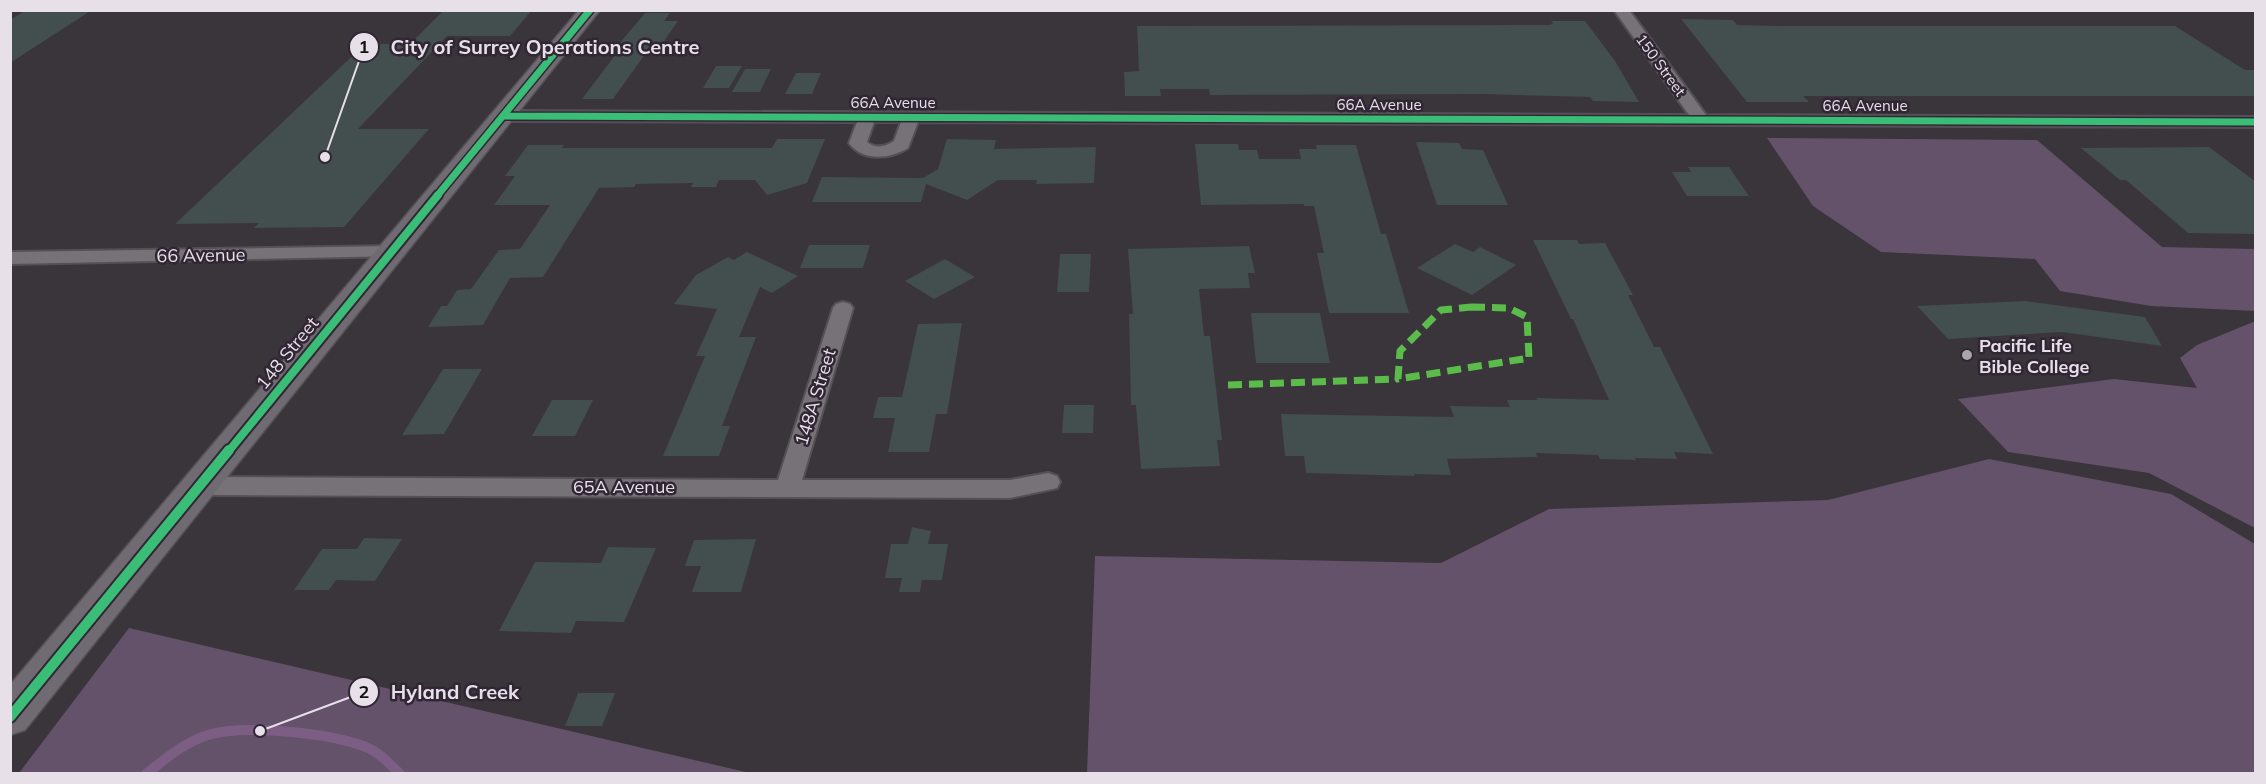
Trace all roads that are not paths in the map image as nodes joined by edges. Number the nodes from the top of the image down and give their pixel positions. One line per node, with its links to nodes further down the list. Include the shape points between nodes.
1 (590, 10): 3 (street, 148 Street)
2 (1621, 10): 6 (street, 150 Street)
3 (503, 116): 4 (street, 66A Avenue); 8 (street, 148 Street)
4 (867, 117): 5 (street, 66A Avenue); 5 (street, via 858,143 877,152 903,144)
5 (911, 117): 6 (street, 66A Avenue)
6 (1701, 120): 7 (street, 66A Avenue)
7 (2256, 122)
8 (392, 252): 9 (street, 66 Avenue); 12 (street, 148 Street)
9 (10, 258)
10 (843, 308): 13 (street, 148A Street)
11 (1048, 482): 13 (street, 65A Avenue, via 1010,489)
12 (200, 486): 13 (street, 65A Avenue); 14 (street, 148 Street)
13 (788, 486)
14 (10, 717)

